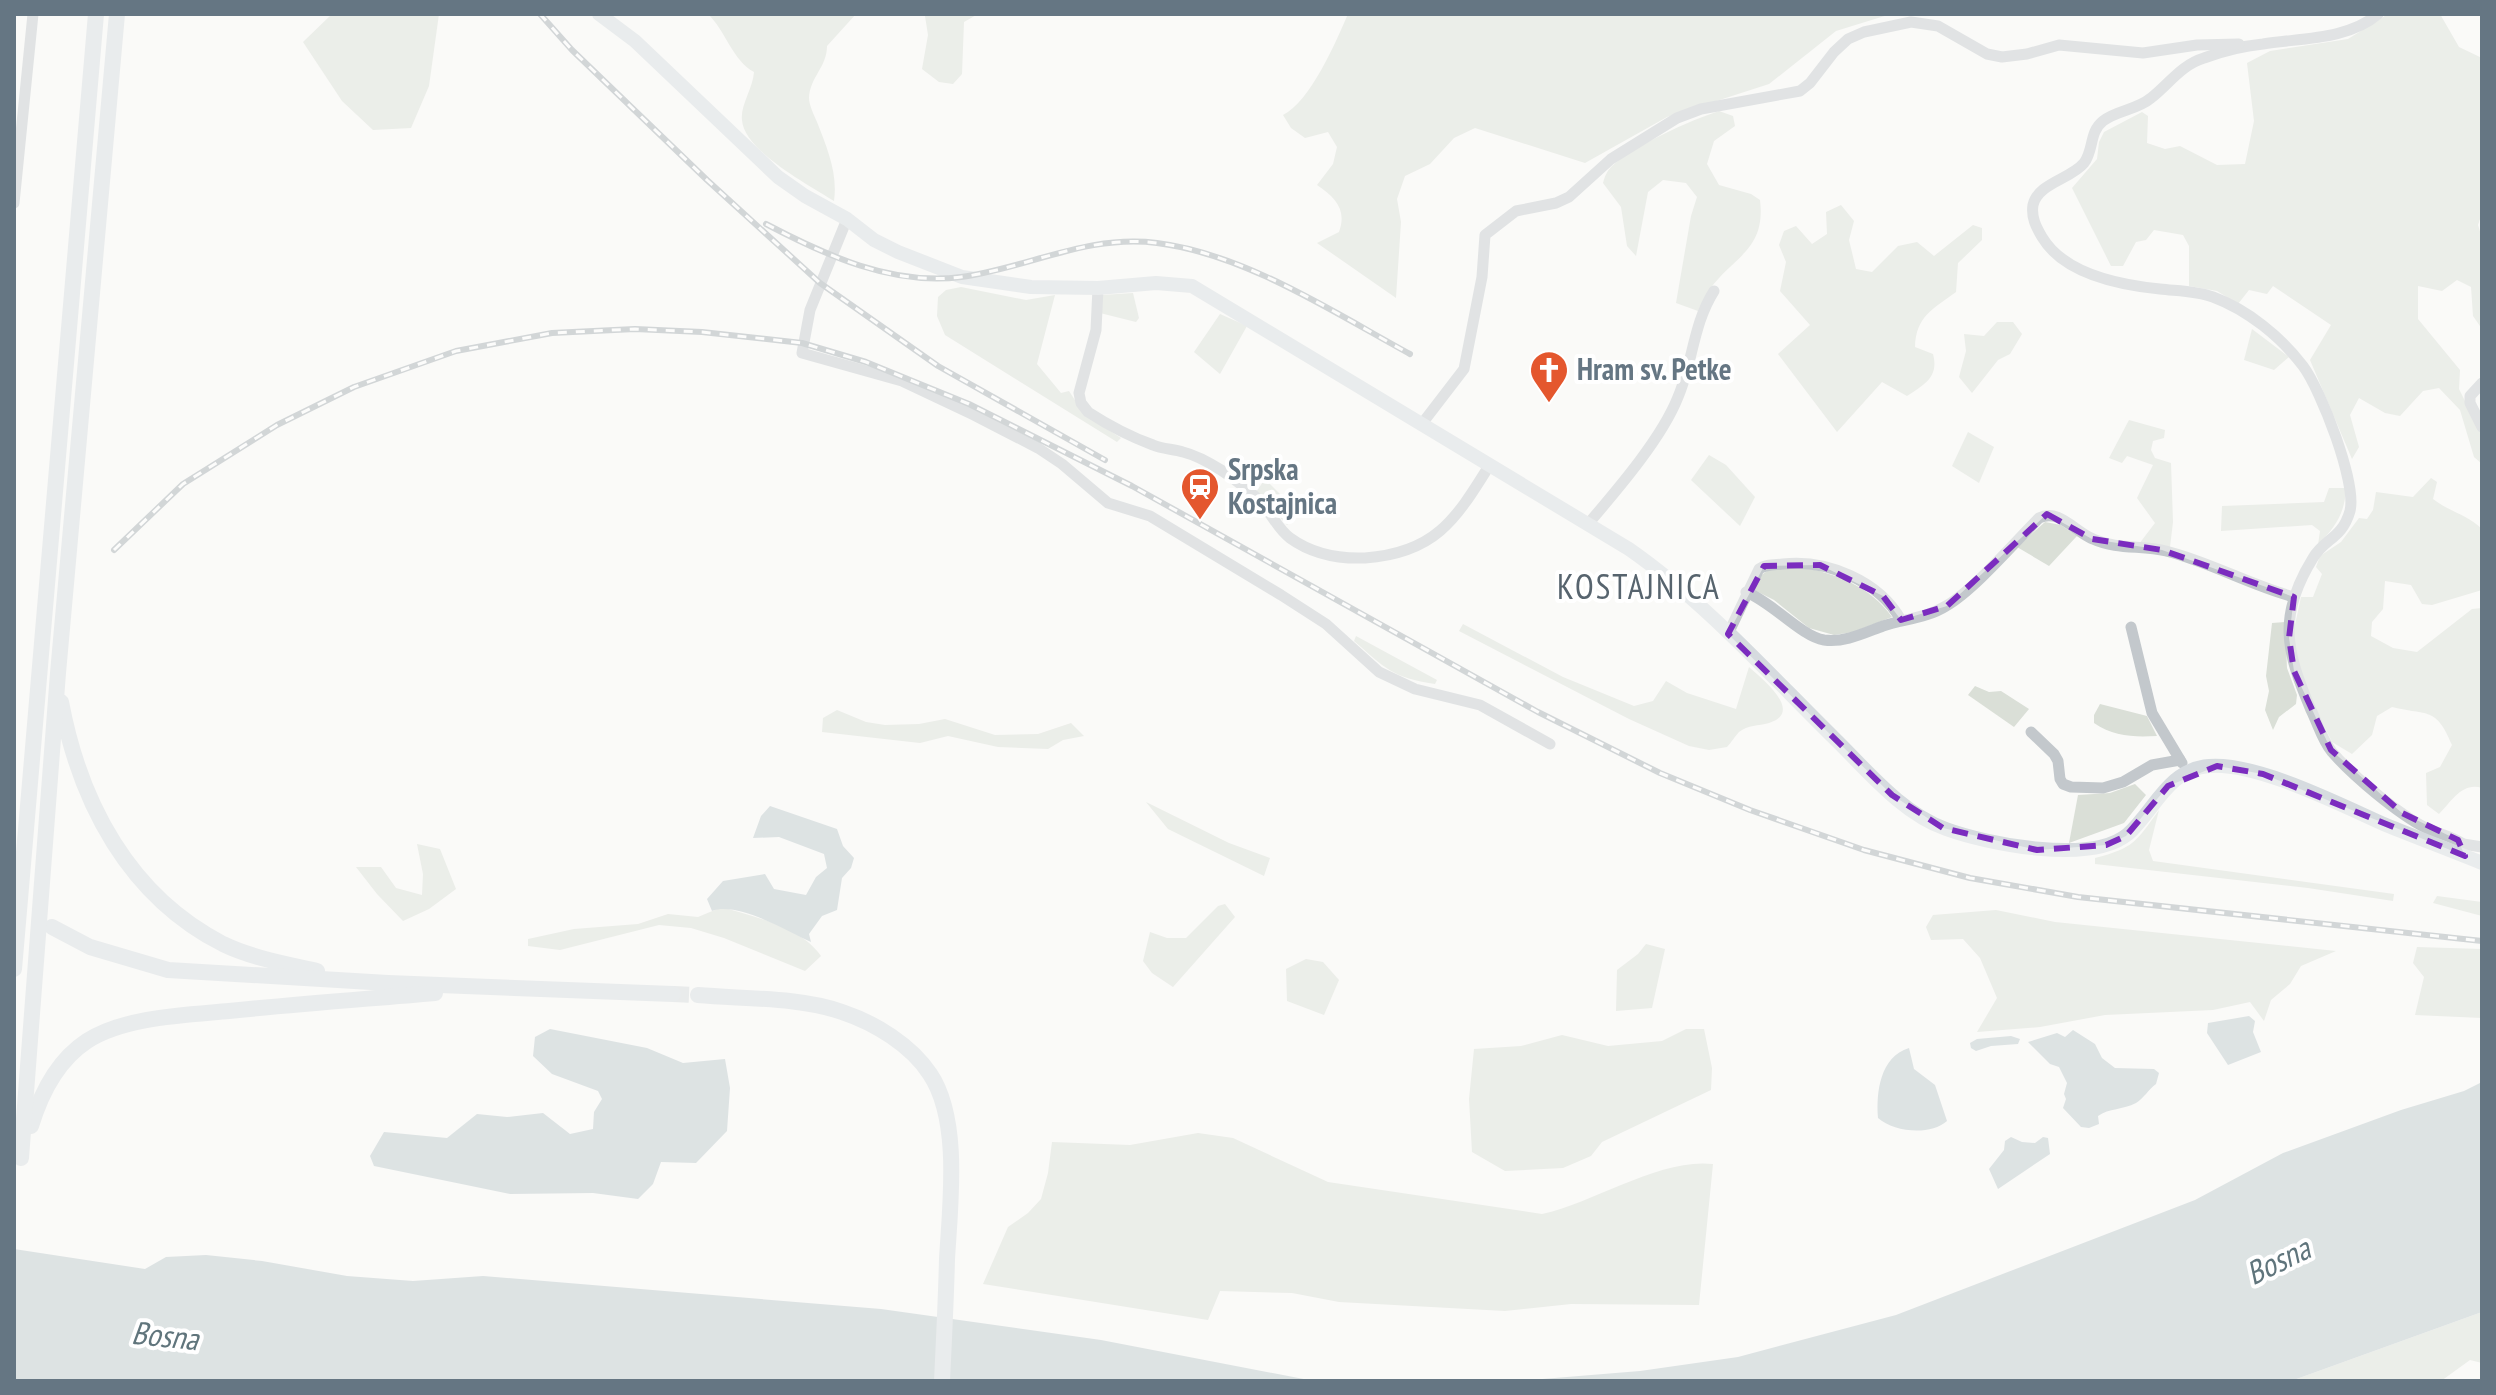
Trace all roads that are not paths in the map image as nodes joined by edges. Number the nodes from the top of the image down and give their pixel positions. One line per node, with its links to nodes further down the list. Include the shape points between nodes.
1 (33, 14): 7 (street)
2 (96, 14): 28 (highway)
3 (117, 14): 21 (highway)
4 (600, 14): 8 (main road, via 778,177)
5 (2378, 14): 6 (street, via 2350,30)
6 (2251, 45): 12 (street, via 2143,53 2059,45 2002,57 1925,23 1848,39 1800,91 1677,118 1634,142 1569,197 1516,211 1492,228 1483,243 1482,277 1464,369); 17 (street, via 2185,66 2151,98 2103,122 2083,165 2043,190 2032,208 2049,249 2066,263 2149,288 2224,301 2262,325 2310,377 2346,467 2351,505 2337,537 2316,552)
7 (14, 203)
8 (847, 219): 9 (main road, via 874,240 962,277 1031,287); 23 (street, via 810,310 802,353 902,381 1000,428 1062,464 1108,503 1150,516 1281,595 1326,624 1379,672 1415,689 1480,705)
9 (1098, 288): 12 (main road, via 1192,286); 14 (street, via 1096,330 1079,393 1088,412 1155,447 1187,453 1221,470 1263,505 1278,527 1309,549 1354,558 1411,551 1459,512)
10 (1714, 291): 15 (street, via 1697,326 1678,398 1642,456)
11 (2482, 383): 13 (street, via 2470,403)
12 (1421, 425): 14 (main road)
13 (2482, 427)
14 (1489, 466): 15 (main road)
15 (1588, 524): 20 (main road, via 1663,573)
16 (1746, 592): 18 (street, via 1824,640 1858,636); 18 (street, via 1764,566 1820,565 1843,572 1891,602); 20 (street)
17 (2294, 597): 18 (street, via 2162,550 2092,539 2047,514 1947,606); 26 (street, via 2289,638 2294,671 2331,750 2402,813)
18 (1901, 620)
19 (2131, 627): 24 (street, via 2152,713)
20 (1728, 634): 24 (main road, via 1892,795 1922,818 1963,834 2037,850 2106,845 2126,836)
21 (58, 673): 32 (highway, via 69,735 101,825 157,899 226,945 273,962); 33 (highway, via 21,1158 37,1107 58,1069 79,1047 109,1030 179,1016)
22 (2031, 732): 24 (street, via 2054,754 2060,779 2071,787 2103,788 2152,765)
23 (1550, 744)
24 (2184, 766): 26 (main road, via 2263,774)
25 (2482, 847): 26 (street)
26 (2464, 850): 27 (main road)
27 (2482, 863)
28 (18, 923): 30 (highway); 31 (highway)
29 (52, 927): 32 (highway, via 90,947 168,970)
30 (14, 943)
31 (14, 969)
32 (388, 983): 33 (highway)
33 (513, 989): 34 (highway)
34 (673, 994)
35 (698, 995): 36 (highway, via 842,1011 909,1049 931,1075 942,1101 950,1152)
36 (942, 1381)

